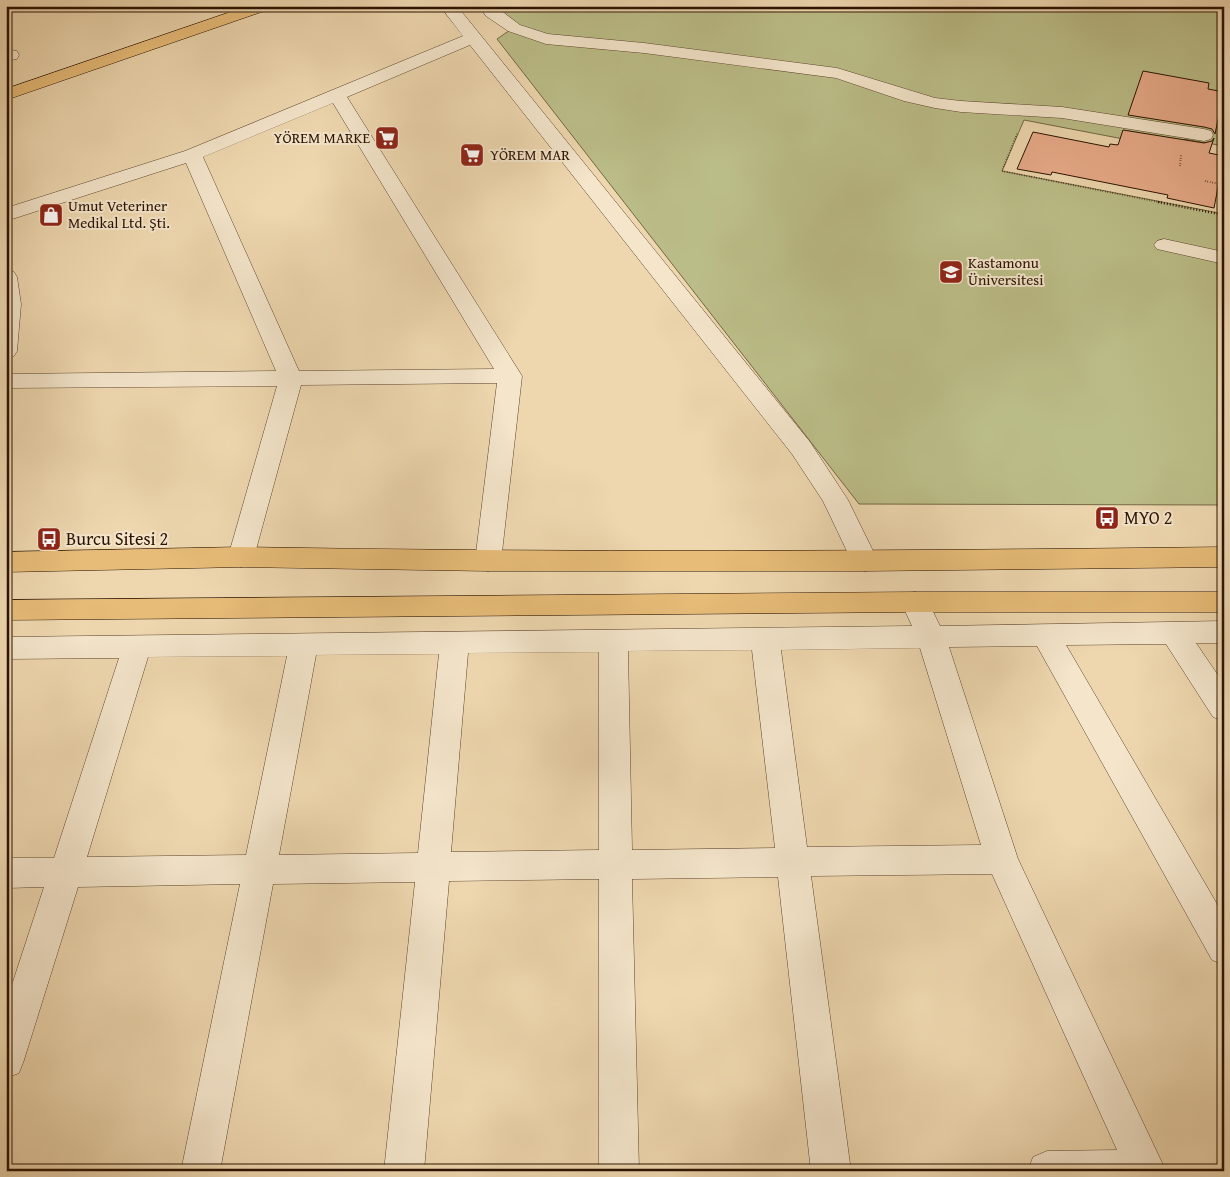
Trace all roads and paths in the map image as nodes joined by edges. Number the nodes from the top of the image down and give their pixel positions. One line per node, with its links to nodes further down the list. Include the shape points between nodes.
1 (264, 6): 6 (main road)
2 (448, 6): 4 (street)
3 (487, 6): 8 (street, via 514,28 546,40 644,48 836,73 933,103 967,108 1042,110)
4 (473, 38): 5 (street); 24 (street, via 801,448 835,500)
5 (336, 94): 9 (street); 18 (street)
6 (6, 95)
7 (1020, 128): 13 (path, via 1002,171)
8 (1204, 135)
9 (192, 155): 12 (street); 19 (street)
10 (1205, 181): 11 (path)
11 (1224, 185)
12 (6, 214)
13 (1224, 215)
14 (1164, 245): 15 (street)
15 (1224, 258)
16 (6, 277): 17 (street, via 10,288)
17 (6, 351)
18 (510, 376): 19 (street); 23 (street)
19 (291, 378): 20 (street); 21 (street)
20 (6, 381)
21 (241, 556): 23 (main road); 25 (main road)
22 (1224, 557): 24 (main road)
23 (488, 561): 24 (main road)
24 (864, 561)
25 (6, 562)
26 (915, 602): 27 (main road); 28 (main road); 32 (street)
27 (1224, 602)
28 (6, 610)
29 (1224, 632): 30 (street)
30 (1174, 633): 31 (street); 39 (street)
31 (1045, 634): 32 (street); 47 (street)
32 (931, 637): 33 (street); 40 (street)
33 (765, 638): 34 (street); 41 (street)
34 (613, 640): 35 (street); 42 (street)
35 (455, 642): 36 (street); 43 (street)
36 (304, 644): 37 (street); 44 (street)
37 (137, 646): 38 (street); 45 (street)
38 (6, 648)
39 (1224, 709)
40 (1002, 859): 41 (street); 49 (street)
41 (793, 862): 42 (street); 53 (street)
42 (615, 865): 43 (street); 52 (street)
43 (433, 867): 44 (street); 51 (street)
44 (259, 869): 45 (street); 50 (street)
45 (65, 872): 46 (street); 48 (street)
46 (6, 873)
47 (1224, 948)
48 (6, 1060)
49 (1146, 1170): 54 (street)
50 (200, 1171)
51 (404, 1171)
52 (619, 1171)
53 (831, 1171)
54 (1047, 1171)

